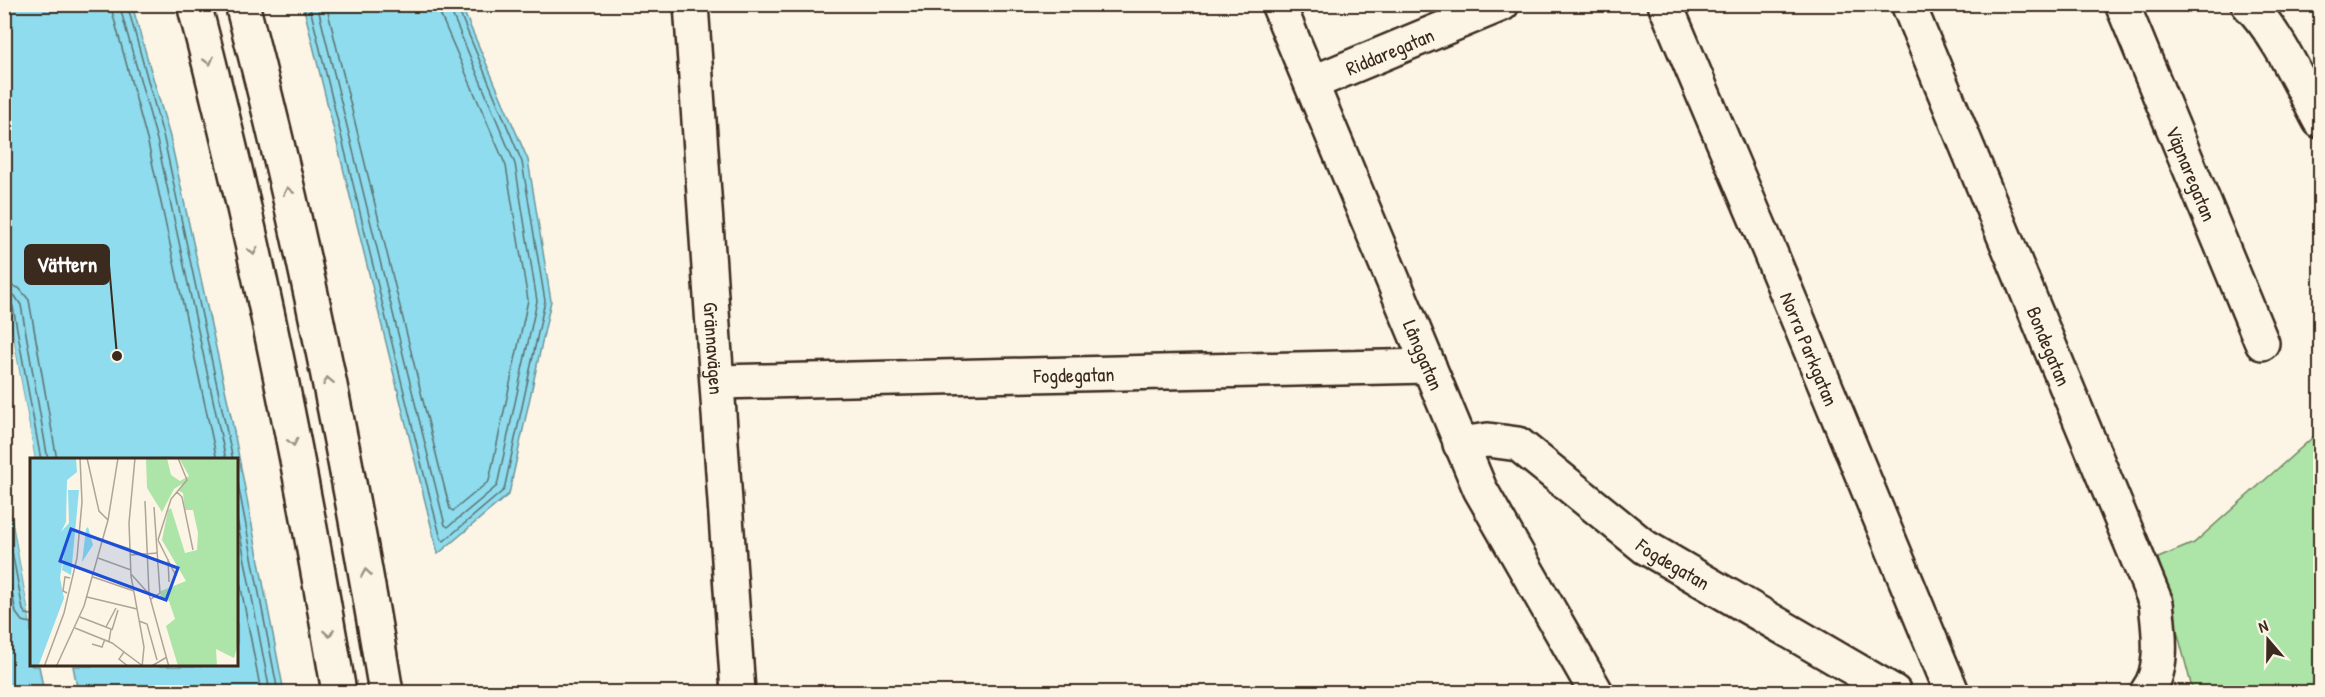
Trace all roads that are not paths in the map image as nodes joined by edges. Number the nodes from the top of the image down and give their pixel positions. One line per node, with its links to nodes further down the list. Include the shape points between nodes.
1 (194, 4): 16 (main road, one-way to 16, via 228,134 297,461)
2 (242, 4): 17 (main road, one-way to 2, via 356,512 272,116)
3 (691, 4): 14 (main road, Grännavägen)
4 (1278, 4): 10 (main road, Långgatan)
5 (1502, 4): 10 (main road, Riddaregatan)
6 (1665, 4): 21 (main road, Norra Parkgatan)
7 (1908, 4): 22 (main road, Bondegatan, via 2156,603 2160,640 2154,684)
8 (2122, 4): 12 (main road, Väpnaregatan)
9 (2248, 4): 11 (main road, via 2286,58)
10 (1311, 83): 13 (main road, Långgatan)
11 (2320, 121)
12 (2262, 343)
13 (1430, 366): 14 (main road, Fogdegatan); 15 (main road, Långgatan)
14 (718, 382): 18 (main road, Grännavägen)
15 (1460, 444): 19 (main road, Långgatan, via 1480,489); 20 (main road, Fogdegatan, via 1488,440 1518,444 1646,547)
16 (339, 693)
17 (386, 693)
18 (738, 693)
19 (1596, 693)
20 (1894, 693)
21 (1952, 693)
22 (2147, 693)

